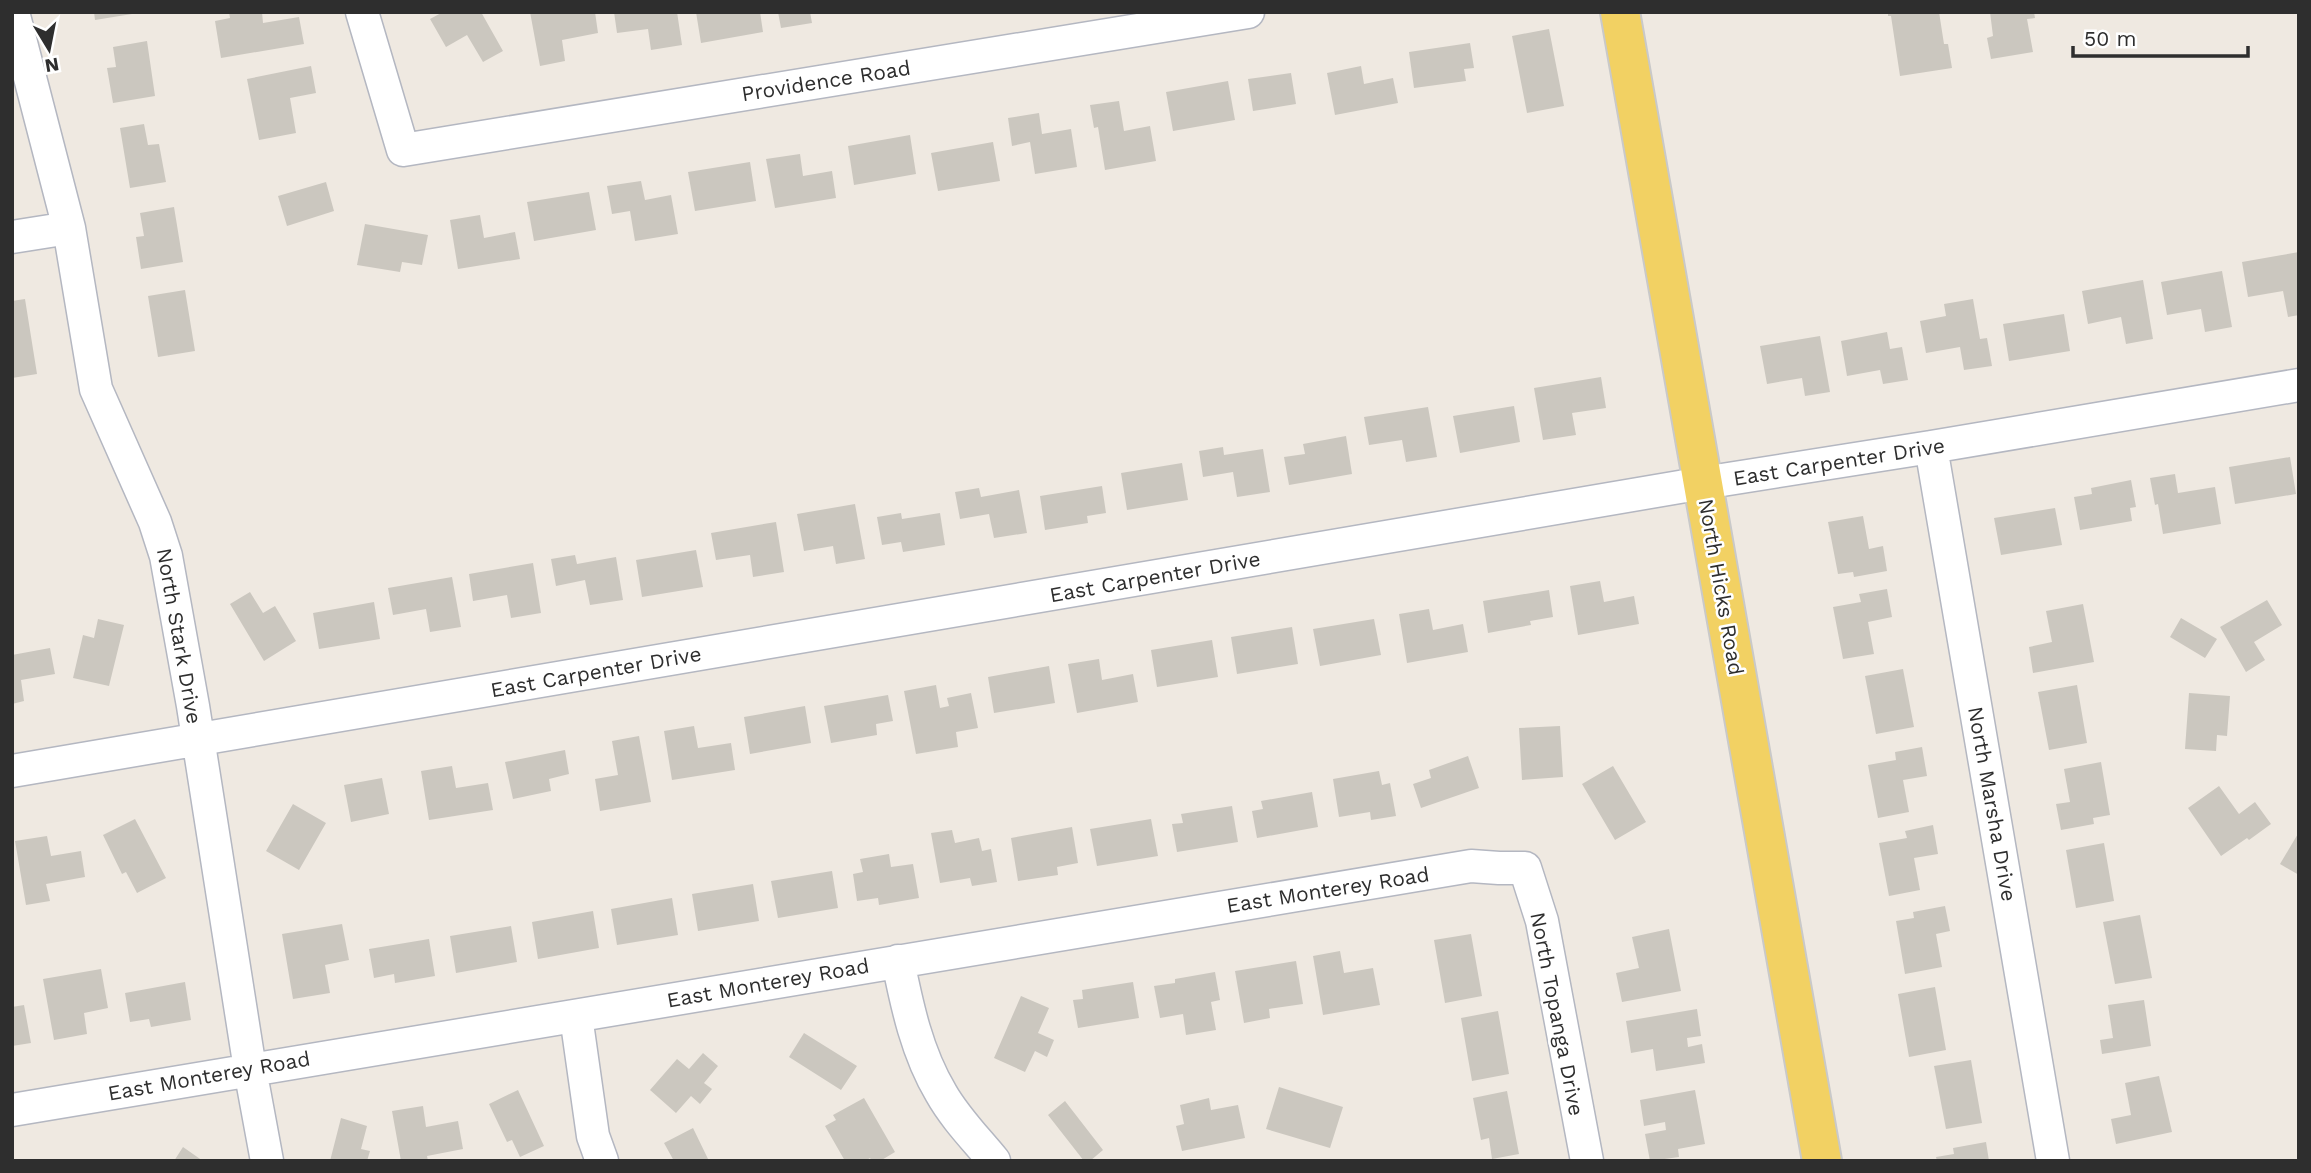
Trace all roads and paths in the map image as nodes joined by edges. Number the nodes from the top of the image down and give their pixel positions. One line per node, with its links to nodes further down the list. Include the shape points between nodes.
1 (13, 12): 5 (street, North Stark Drive)
2 (362, 12): 3 (street, Providence Road, via 403,150)
3 (1248, 12)
4 (1620, 12): 9 (main road, North Hicks Road)
5 (69, 228): 6 (street); 10 (street, North Stark Drive, via 96,389 162,540)
6 (12, 237)
7 (2299, 385): 8 (street, East Carpenter Drive)
8 (1931, 447): 9 (street, East Carpenter Drive); 22 (street, North Marsha Drive)
9 (1703, 483): 10 (street, East Carpenter Drive); 21 (main road, North Hicks Road)
10 (198, 740): 11 (street, East Carpenter Drive); 15 (street, North Stark Drive)
11 (12, 771)
12 (1525, 868): 13 (street, East Monterey Road, via 1471,866); 20 (street, North Topanga Drive, via 1542,921)
13 (898, 961): 14 (street, East Monterey Road); 19 (street, via 909,1015 940,1093)
14 (576, 1016): 15 (street, East Monterey Road); 18 (street, via 593,1136)
15 (250, 1069): 16 (street, East Monterey Road); 17 (street, North Stark Drive)
16 (12, 1110)
17 (267, 1161)
18 (602, 1161)
19 (994, 1161)
20 (1587, 1161)
21 (1822, 1161)
22 (2053, 1161)

